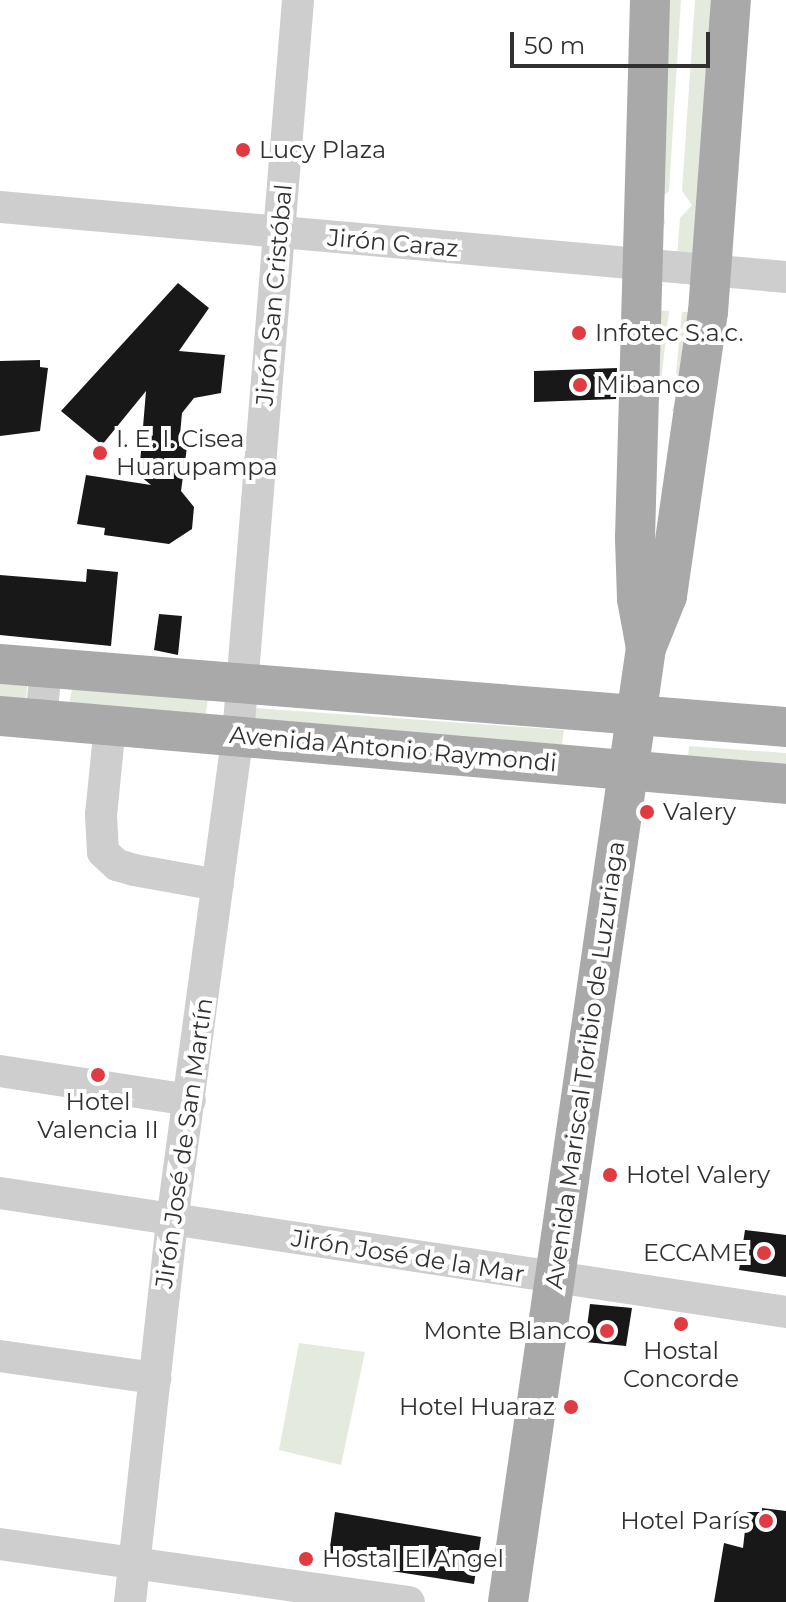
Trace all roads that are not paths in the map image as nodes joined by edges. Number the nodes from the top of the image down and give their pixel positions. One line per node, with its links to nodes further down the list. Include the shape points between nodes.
1 (298, 0): 5 (street, Jirón San Cristóbal)
2 (650, 0): 6 (main road)
3 (731, 0): 7 (main road)
4 (0, 207): 5 (street, Jirón Caraz)
5 (279, 233): 6 (street, Jirón Caraz); 12 (street, Jirón San Cristóbal)
6 (642, 264): 7 (street, Jirón Caraz); 9 (main road, via 635,538 637,599)
7 (713, 270): 8 (street, Jirón Caraz); 9 (main road, via 667,596)
8 (786, 277)
9 (646, 648): 15 (main road, Avenida Mariscal Toribio de Luzuriaga)
10 (0, 664): 11 (main road)
11 (46, 669): 12 (main road); 14 (street)
12 (243, 685): 15 (main road); 18 (street, Jirón José de San Martín)
13 (0, 716): 14 (main road, Avenida Antonio Raymondi)
14 (41, 719): 16 (main road, Avenida Antonio Raymondi)
15 (638, 719): 17 (main road); 19 (main road, Avenida Mariscal Toribio de Luzuriaga)
16 (110, 725): 18 (main road, Avenida Antonio Raymondi); 21 (street, via 101,815 103,852 117,865 134,870)
17 (786, 727)
18 (238, 735): 19 (main road, Avenida Antonio Raymondi); 21 (street, Jirón José de San Martín)
19 (629, 770): 20 (main road, Avenida Antonio Raymondi); 26 (main road, Avenida Mariscal Toribio de Luzuriaga)
20 (786, 784)
21 (218, 885): 23 (street, Jirón José de San Martín)
22 (0, 1071): 23 (street)
23 (190, 1100): 25 (street, Jirón José de San Martín)
24 (0, 1193): 25 (street, Jirón José de la Mar)
25 (172, 1221): 26 (street, Jirón José de la Mar); 29 (street, Jirón José de San Martín)
26 (553, 1280): 27 (street, Jirón José de la Mar); 34 (main road, Avenida Mariscal Toribio de Luzuriaga)
27 (786, 1312)
28 (0, 1356): 29 (street)
29 (155, 1378): 31 (street, Jirón José de San Martín)
30 (0, 1544): 31 (street)
31 (137, 1564): 32 (street, Jirón José de San Martín); 33 (street)
32 (130, 1602)
33 (409, 1602)
34 (508, 1602)

